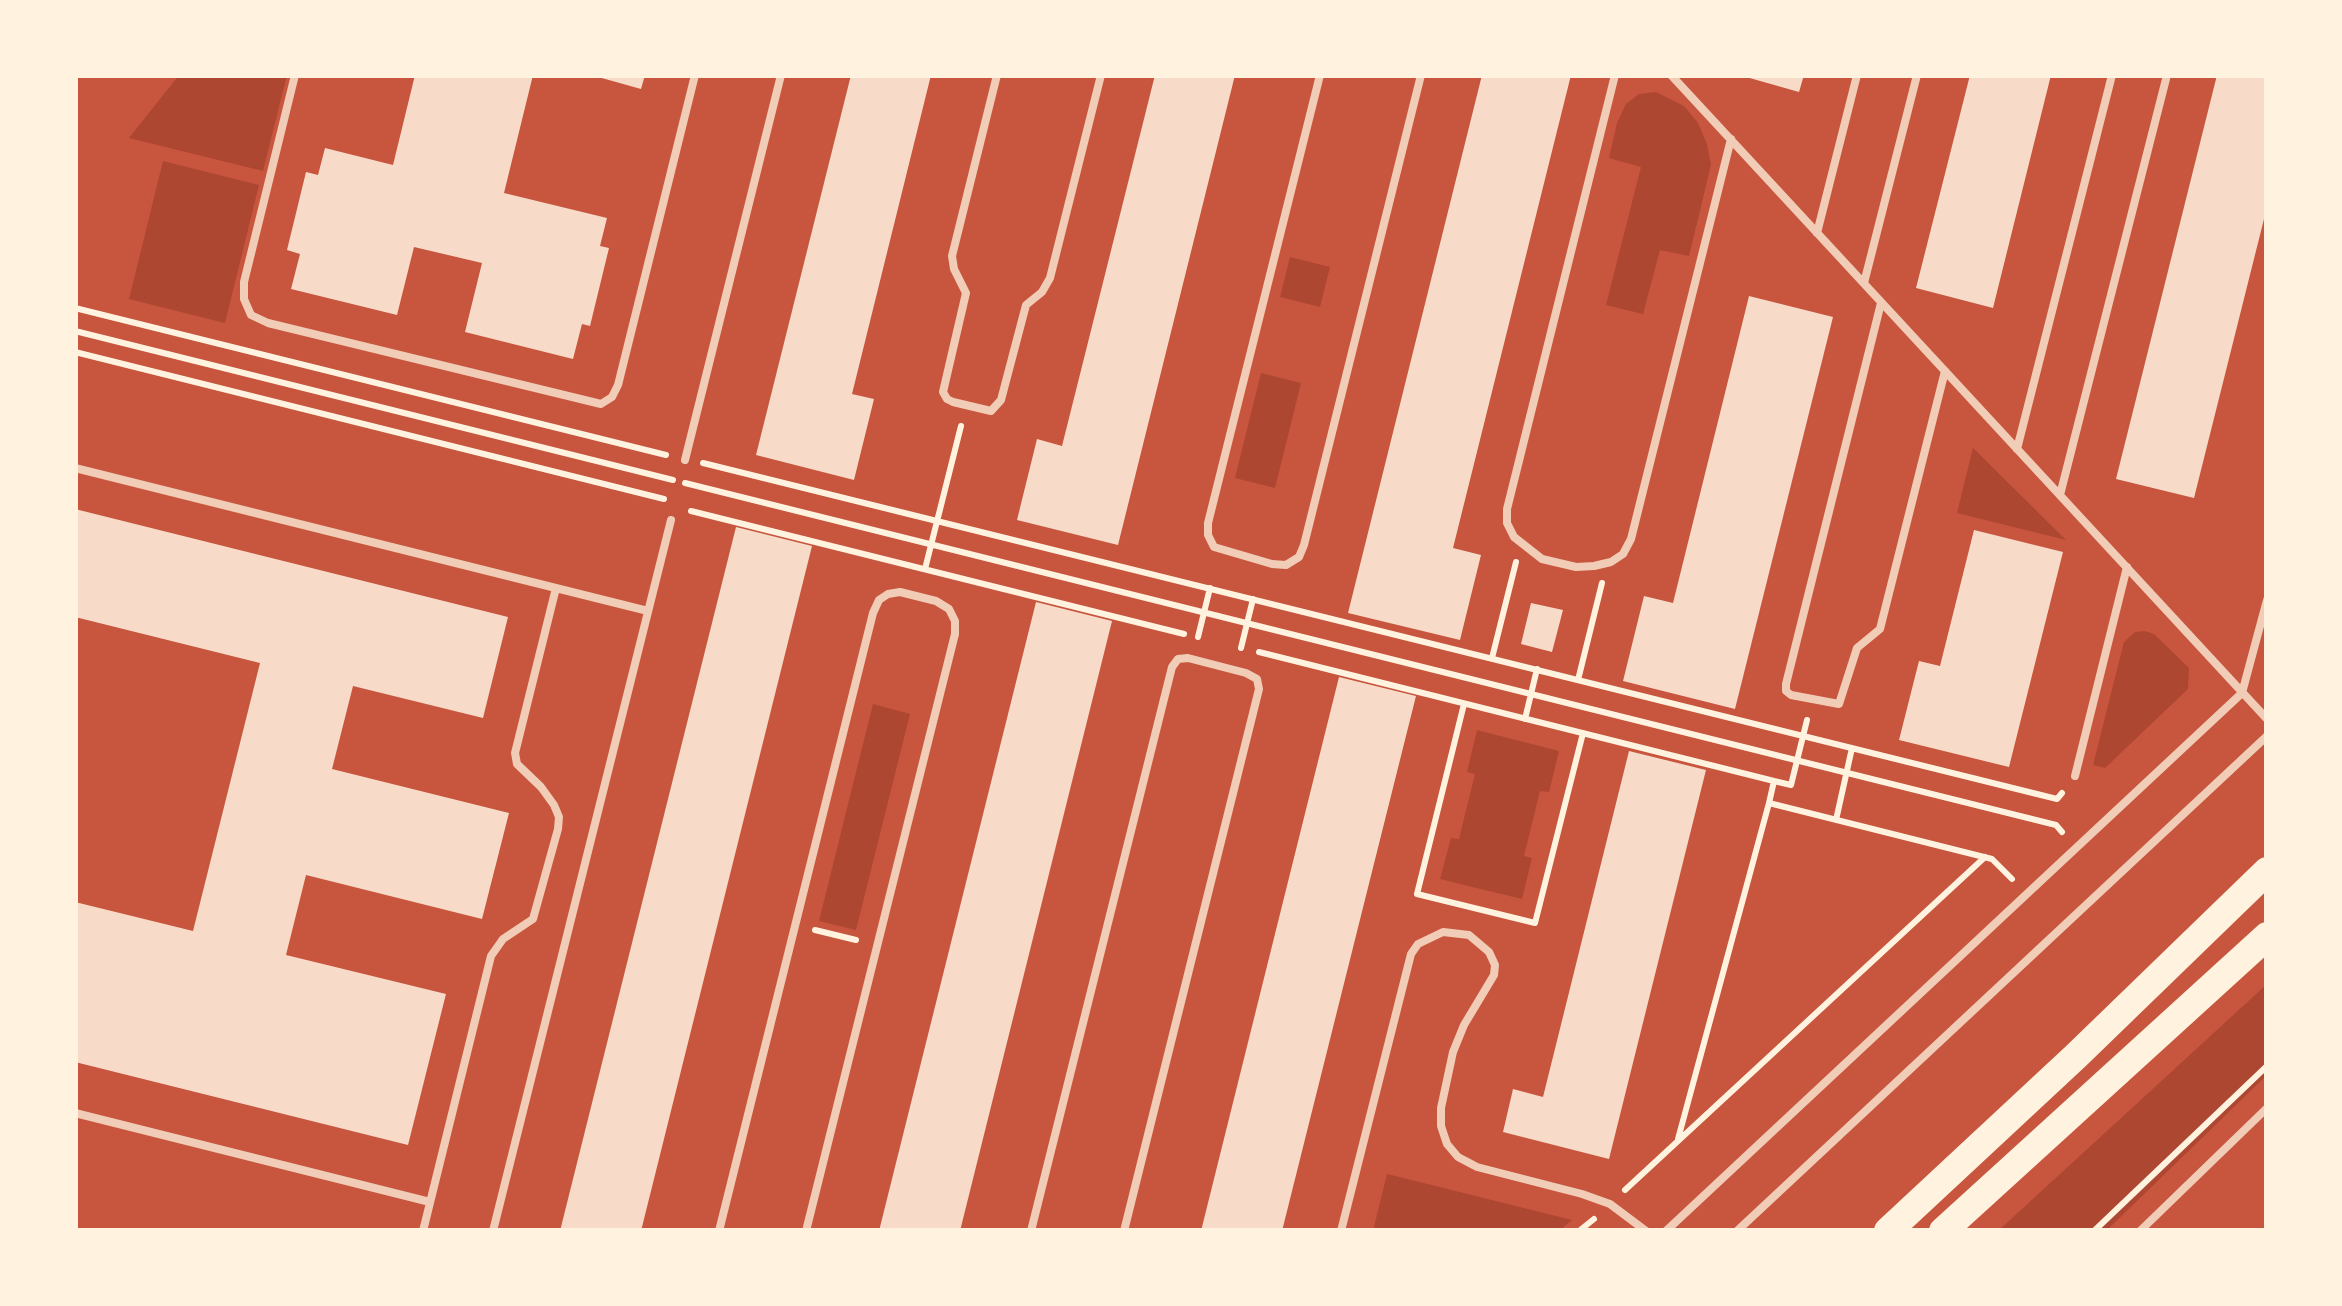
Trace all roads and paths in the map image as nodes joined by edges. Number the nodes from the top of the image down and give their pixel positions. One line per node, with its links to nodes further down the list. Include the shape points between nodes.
1 (295, 75): 2 (lane, via 244,282 251,315 602,404 618,385)
2 (695, 75)
3 (782, 75): 24 (lane)
4 (997, 75): 22 (lane, via 951,263 966,293 944,392)
5 (1101, 75): 22 (lane, via 1050,278 1022,314 1000,400 990,411)
6 (1320, 75): 7 (lane, via 1208,523 1214,547 1272,564 1286,565 1304,545)
7 (1421, 75)
8 (1615, 75): 32 (lane, via 1507,508 1507,524)
9 (1671, 75): 14 (lane)
10 (1857, 75): 15 (lane)
11 (1916, 75): 16 (lane)
12 (2112, 75): 23 (lane)
13 (2167, 75): 27 (lane)
14 (1730, 140): 15 (lane); 33 (lane, via 1631,540)
15 (1817, 233): 16 (lane)
16 (1864, 283): 17 (lane)
17 (1881, 302): 21 (lane); 53 (lane, via 1786,684 1786,691)
18 (75, 308): 24 (path)
19 (75, 331): 26 (path)
20 (75, 352): 28 (path)
21 (1946, 372): 23 (lane); 53 (lane, via 1880,629 1857,648 1839,704)
22 (966, 406): 30 (path)
23 (2017, 449): 27 (lane)
24 (686, 460): 26 (path); 30 (path)
25 (75, 468): 36 (lane)
26 (680, 482): 28 (path); 31 (path)
27 (2060, 495): 34 (lane)
28 (674, 504): 29 (path); 35 (path)
29 (670, 520): 41 (lane)
30 (937, 520): 31 (path); 37 (path)
31 (931, 544): 35 (path); 42 (path)
32 (1521, 544): 33 (lane, via 1558,565); 48 (path)
33 (1608, 563): 50 (path)
34 (2126, 567): 51 (lane); 63 (lane)
35 (925, 569): 38 (path); 44 (path)
36 (556, 588): 41 (lane); 78 (lane, via 515,753 516,764 554,805 558,829 534,919 503,939 491,956)
37 (1210, 588): 39 (path); 42 (path)
38 (918, 596): 71 (lane, via 888,594 873,612); 73 (lane, via 936,601 956,622)
39 (1253, 598): 43 (path); 48 (path)
40 (2267, 600): 51 (lane)
41 (648, 611): 81 (lane)
42 (1204, 612): 43 (path); 44 (path)
43 (1247, 623): 47 (path); 52 (path)
44 (1198, 637): 45 (path)
45 (1211, 640)
46 (1224, 644): 47 (path)
47 (1241, 648): 54 (path)
48 (1492, 658): 49 (path)
49 (1537, 670): 50 (path); 52 (path)
50 (1578, 680): 58 (path)
51 (2242, 693): 56 (lane); 67 (lane)
52 (1531, 694): 55 (path); 61 (path)
53 (1812, 700): 58 (path)
54 (1464, 704): 55 (path); 57 (path, via 1416,894 1535,923)
55 (1525, 719): 57 (path)
56 (2267, 719)
57 (1582, 733): 64 (path)
58 (1803, 736): 60 (path); 61 (path)
59 (2267, 736): 90 (lane)
60 (1852, 748): 62 (path); 63 (path, via 2057,799)
61 (1797, 760): 62 (path); 64 (path, via 1790,785)
62 (1847, 772): 66 (path); 67 (path, via 2056,824)
63 (2075, 776)
64 (1774, 781): 65 (path)
65 (1769, 803): 66 (path); 77 (path)
66 (1836, 820): 68 (path)
67 (2077, 847): 70 (lane)
68 (1985, 857): 70 (path); 77 (path)
69 (2267, 871): 91 (highway)
70 (2026, 895): 89 (lane)
71 (796, 925): 73 (path); 82 (lane)
72 (2267, 936): 92 (highway)
73 (877, 945): 83 (lane)
74 (2267, 1066): 93 (path)
75 (2267, 1108): 94 (lane)
76 (75, 1114): 78 (lane)
77 (1678, 1140): 79 (path)
78 (430, 1202): 80 (lane)
79 (1610, 1204): 86 (lane, via 1476,1167 1447,1144 1442,1108 1453,1052 1495,965 1469,935 1443,932 1411,954); 87 (path); 88 (lane)
80 (423, 1231)
81 (493, 1231)
82 (719, 1231)
83 (806, 1231)
84 (1031, 1231): 85 (lane, via 1172,667 1188,658 1246,672 1259,689)
85 (1124, 1231)
86 (1341, 1231)
87 (1580, 1231)
88 (1646, 1231)
89 (1666, 1231)
90 (1737, 1231)
91 (1888, 1231)
92 (1944, 1231)
93 (2094, 1231)
94 (2140, 1231)

